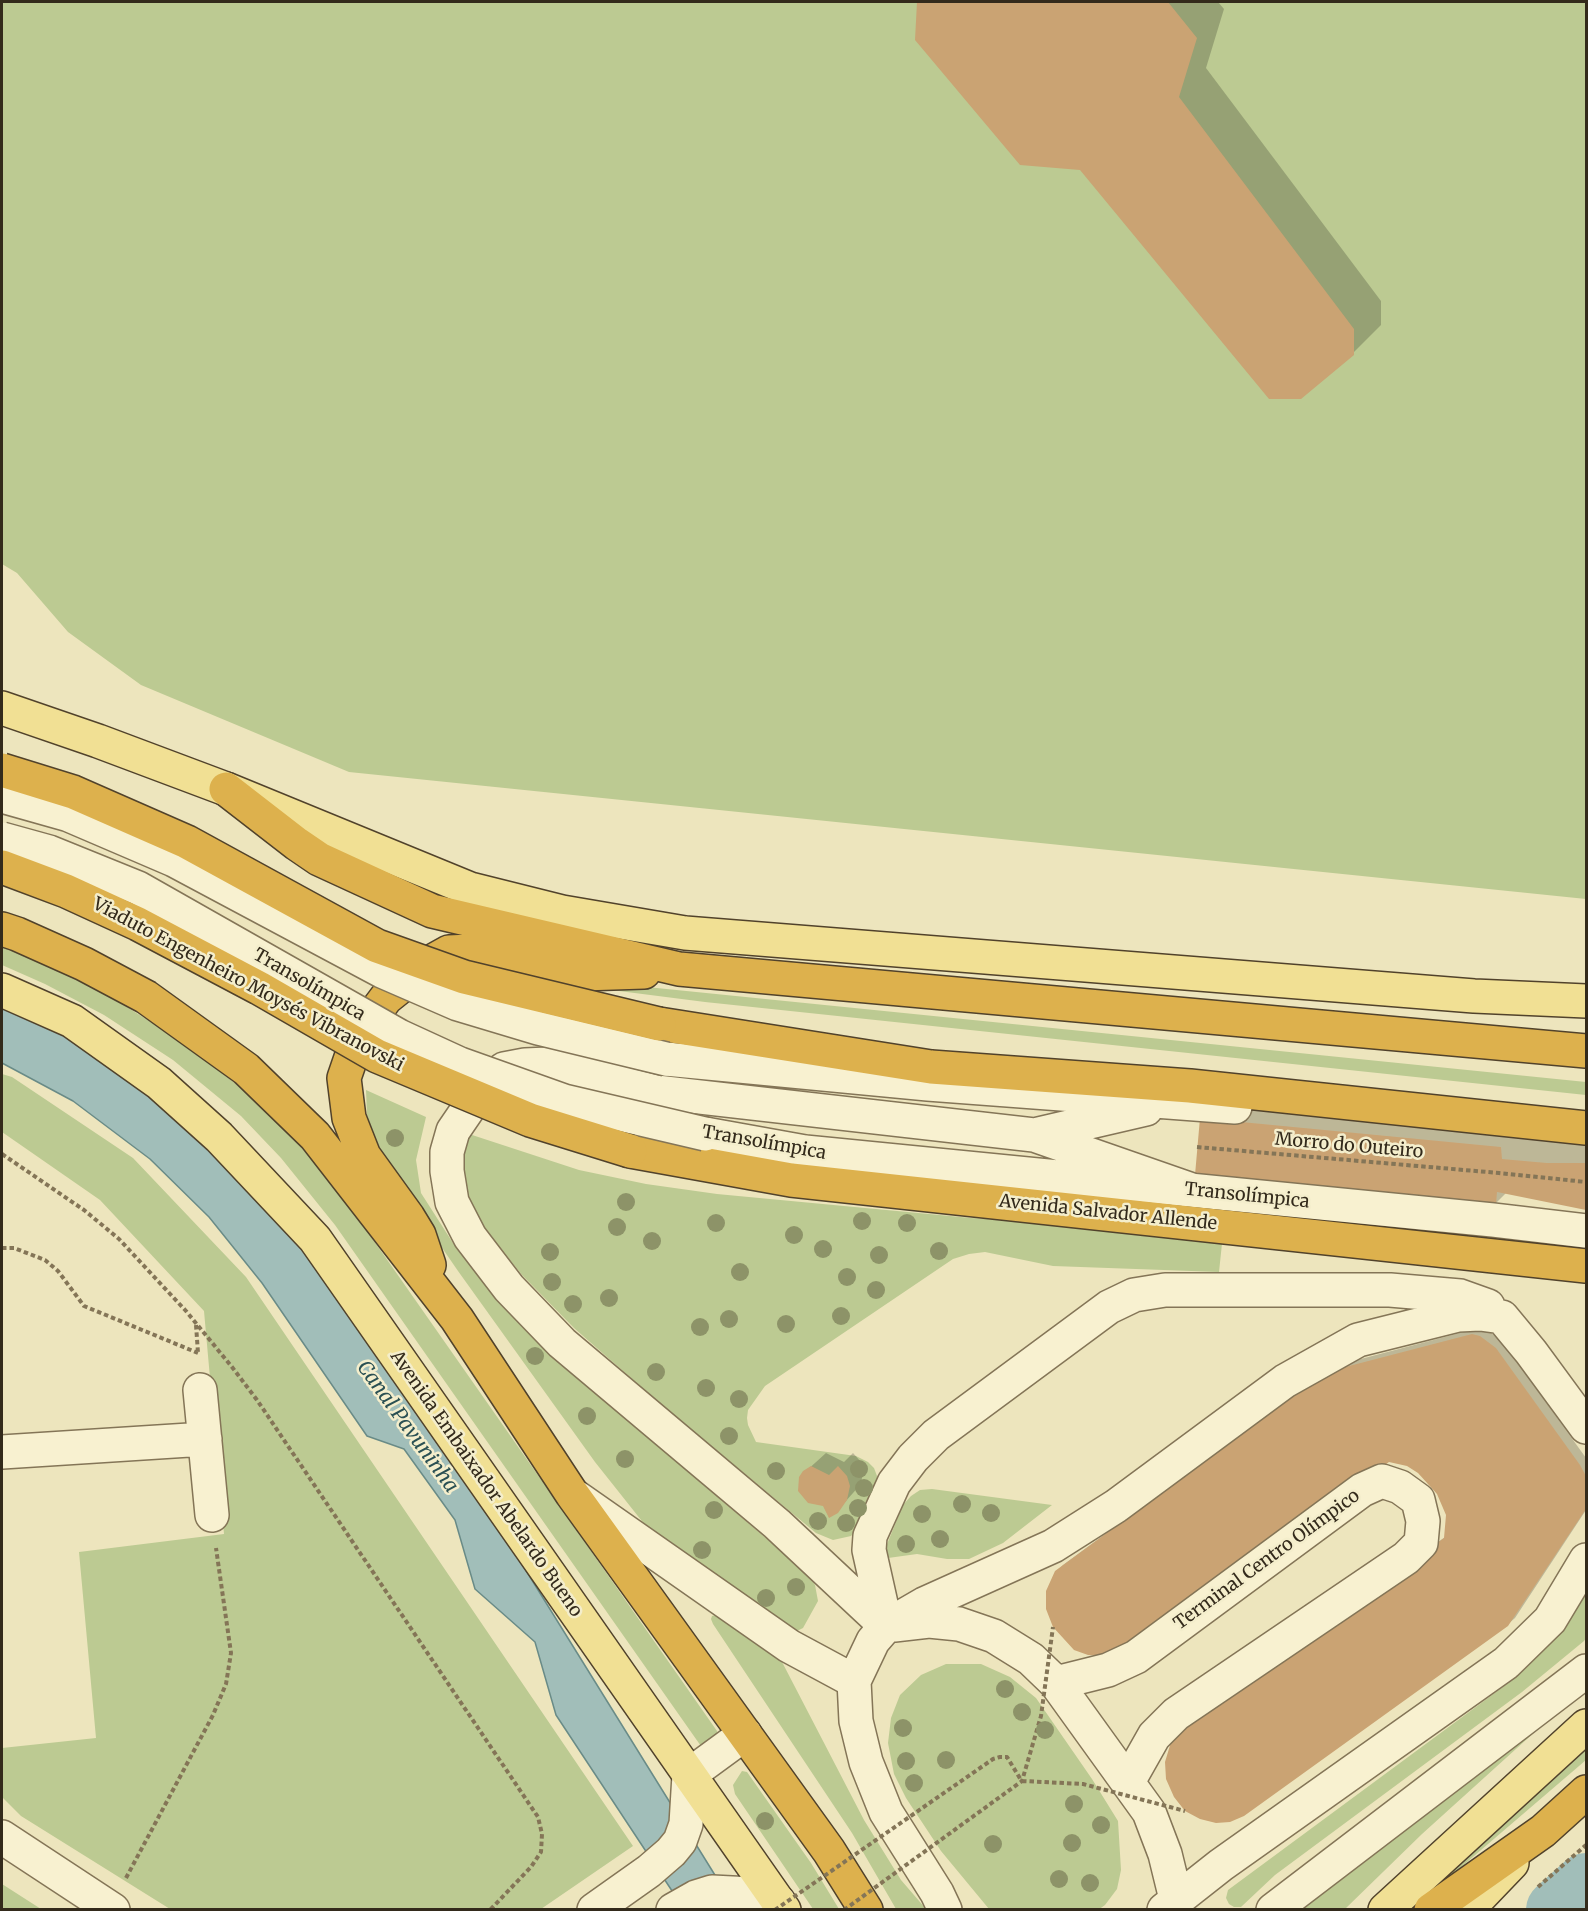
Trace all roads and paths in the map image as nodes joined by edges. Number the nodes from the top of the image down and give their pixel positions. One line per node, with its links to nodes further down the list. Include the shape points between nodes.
1 (2, 708): 3 (main road)
2 (2, 770): 13 (highway, bridge, via 72,792 187,842 377,946 464,977 659,1024 931,1067 1190,1086)
3 (226, 789): 8 (highway, via 320,859 432,911); 10 (main road, via 470,889 561,912 674,931 1474,996)
4 (2, 796): 12 (street, bridge, via 69,815 174,860 382,971 458,1004 538,1028 666,1059 928,1084)
5 (2, 839): 20 (street, Transolímpica, bridge, via 49,852 138,888 399,1036 460,1064 564,1101 705,1134 805,1152)
6 (2, 867): 17 (highway, Viaduto Engenheiro Moysés Vibranovski, bridge, via 138,924 377,1056 530,1120)
7 (2, 929): 24 (highway, via 84,964 146,997 246,1070 315,1136)
8 (679, 969): 11 (highway); 24 (highway, via 582,974 470,951 449,952 386,998 371,1018 344,1077 349,1118 364,1156 419,1235)
9 (2, 990): 41 (main road, Avenida Embaixador Abelardo Bueno, via 72,1021 159,1083 219,1137 315,1239)
10 (1587, 1001)
11 (1587, 1052)
12 (1180, 1102): 14 (street); 15 (street)
13 (1587, 1128)
14 (1034, 1135): 20 (street); 34 (street, via 656,1092 548,1064 504,1069 489,1080 453,1131 447,1152 452,1202 470,1237 509,1288 562,1343 777,1524)
15 (1587, 1142)
16 (1197, 1147): 19 (path, Morro do Outeiro)
17 (630, 1151): 23 (highway, Avenida Salvador Allende, via 791,1180)
18 (2, 1154): 55 (path, via 119,1239 232,1367 538,1817 541,1852)
19 (1587, 1182)
20 (1192, 1190): 21 (street, Transolímpica)
21 (1587, 1231)
22 (2, 1248): 26 (path, via 14,1248 45,1260 84,1305)
23 (1587, 1266)
24 (440, 1298): 31 (highway)
25 (1502, 1317): 28 (street); 34 (street, via 1458,1315 1358,1340 1285,1381 1116,1506 1053,1546 924,1604); 34 (street, via 1481,1302 1460,1296 1390,1290 1165,1290 1134,1295 1109,1307 936,1435 894,1483 870,1536 869,1550)
26 (198, 1353)
27 (200, 1390): 29 (street)
28 (1587, 1427)
29 (205, 1439): 30 (street); 32 (street)
30 (2, 1452)
31 (572, 1494): 37 (street, via 789,1646); 40 (highway)
32 (212, 1515): 54 (path, via 231,1653 226,1684)
33 (1587, 1560): 53 (street, via 1550,1620 1506,1663 1212,1872)
34 (886, 1626): 37 (street, via 873,1641); 38 (street, via 929,1621 959,1624 994,1636 1031,1659)
35 (1053, 1627): 42 (path, bridge, via 1041,1716)
36 (1587, 1671): 59 (street)
37 (854, 1681): 51 (street, via 856,1720 866,1762 886,1812)
38 (1056, 1683): 43 (street); 43 (street, Terminal Centro Olímpico, via 1108,1670 1136,1657 1362,1490 1382,1481 1400,1486 1418,1500 1423,1521 1421,1543 1406,1558 1176,1714 1154,1736)
39 (1587, 1726): 60 (main road)
40 (745, 1734): 41 (street); 58 (highway)
41 (689, 1775): 50 (street, via 686,1824 680,1841 663,1860); 52 (main road, Avenida Embaixador Abelardo Bueno)
42 (1022, 1781): 45 (path, bridge, via 1083,1784); 52 (path, bridge, via 1007,1757 993,1759); 57 (path, bridge)
43 (1128, 1782): 53 (street, via 1149,1812 1165,1854)
44 (1587, 1792): 46 (highway)
45 (1185, 1811)
46 (1543, 1831): 61 (highway); 62 (main road)
47 (2, 1837): 54 (street)
48 (1587, 1845): 49 (path)
49 (1538, 1888)
50 (606, 1901)
51 (944, 1904)
52 (779, 1907): 56 (street, via 752,1894 731,1891 696,1896)
53 (1178, 1907)
54 (111, 1909)
55 (490, 1910)
56 (673, 1910)
57 (844, 1910)
58 (866, 1910)
59 (1273, 1910)
60 (1385, 1910)
61 (1431, 1910)
62 (1467, 1910)

